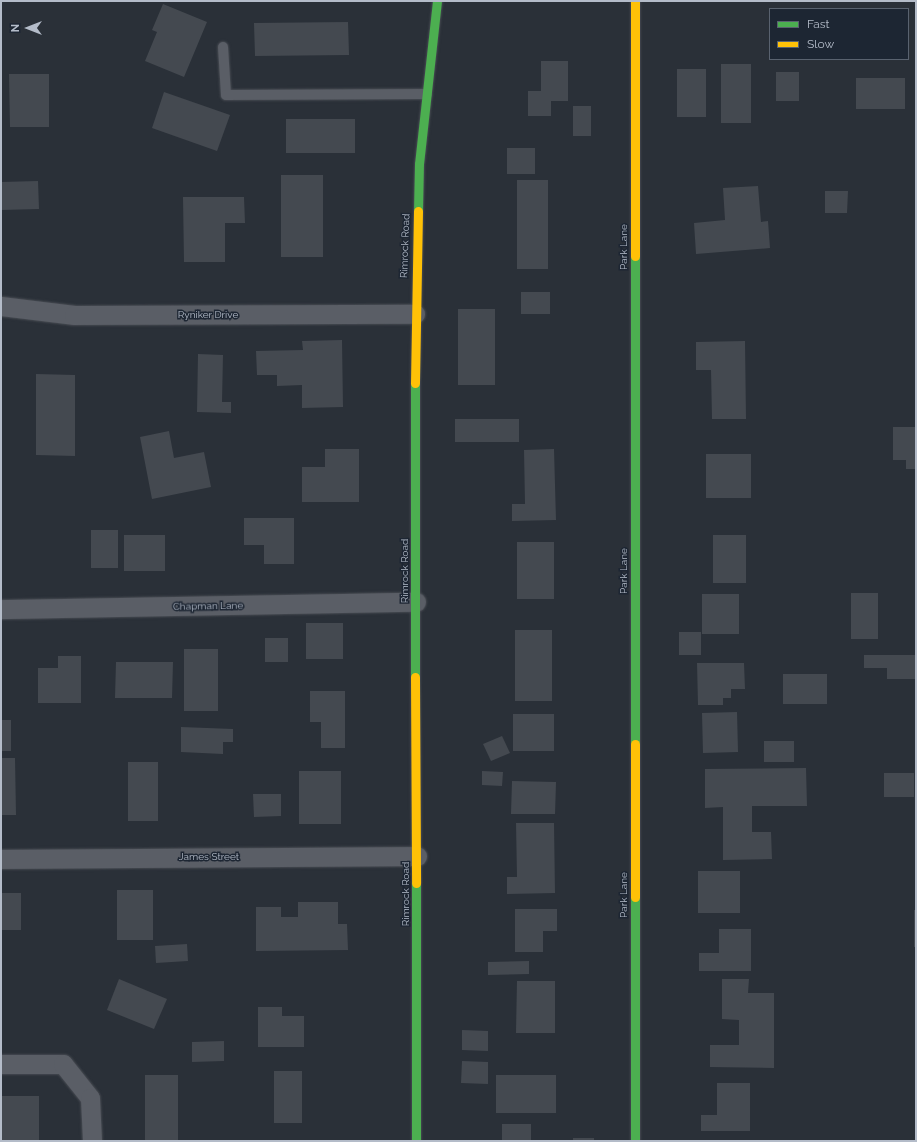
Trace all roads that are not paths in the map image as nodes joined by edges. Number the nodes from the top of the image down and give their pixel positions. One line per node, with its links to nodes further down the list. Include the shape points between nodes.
1 (437, 1): 4 (main road, Rimrock Road)
2 (635, 1): 14 (main road, Park Lane)
3 (223, 47): 4 (lane, via 226,95)
4 (427, 94): 6 (main road, Rimrock Road, via 419,164)
5 (1, 306): 6 (street, Ryniker Drive, via 74,315)
6 (415, 314): 7 (main road, Rimrock Road)
7 (416, 602): 8 (street, Chapman Lane); 9 (main road, Rimrock Road)
8 (1, 609)
9 (417, 856): 10 (street, James Street); 13 (main road, Rimrock Road)
10 (1, 859)
11 (1, 1064): 12 (street, via 64,1064 90,1098)
12 (92, 1141)
13 (416, 1141)
14 (635, 1141)

